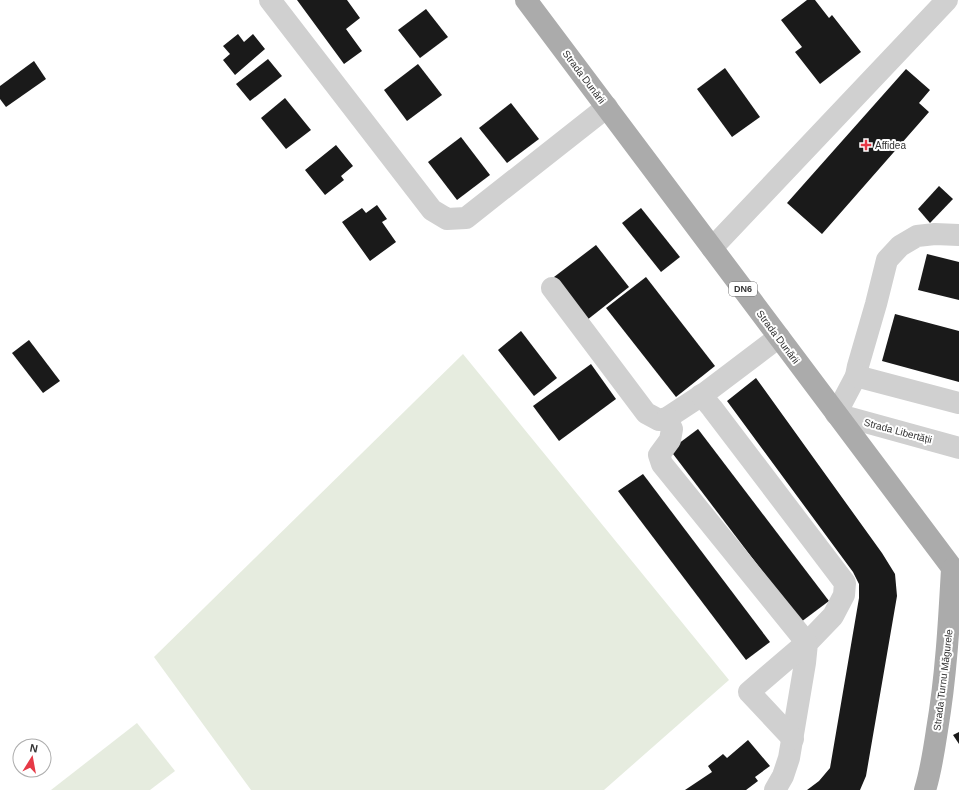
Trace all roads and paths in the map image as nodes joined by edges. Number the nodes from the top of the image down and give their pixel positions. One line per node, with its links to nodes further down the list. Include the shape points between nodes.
1 (270, 0): 4 (street, via 432,210 447,219 466,218)
2 (526, 0): 4 (main road, Strada Dunării / DN6)
3 (947, 0): 6 (street)
4 (607, 107): 6 (main road, Strada Dunării / DN6)
5 (959, 235): 9 (street, via 917,236 900,246 886,260)
6 (712, 248): 8 (main road, Strada Dunării / DN6)
7 (552, 288): 13 (street, via 646,413 659,420)
8 (779, 337): 10 (street); 12 (main road, Strada Dunării / DN6)
9 (856, 376): 11 (street); 12 (street)
10 (701, 395): 13 (street); 16 (street, via 845,583 844,596 833,616)
11 (959, 403)
12 (836, 414): 14 (street, Strada Libertății); 15 (main road, Strada Dunării / DN6)
13 (667, 418): 16 (street, via 672,429 670,440 659,455 662,464)
14 (959, 448)
15 (956, 573): 19 (main road, Strada Turnu Măgurele, via 942,704)
16 (807, 643): 17 (street); 17 (street, via 749,692)
17 (793, 739): 18 (street, via 783,776)
18 (775, 790)
19 (925, 790)

